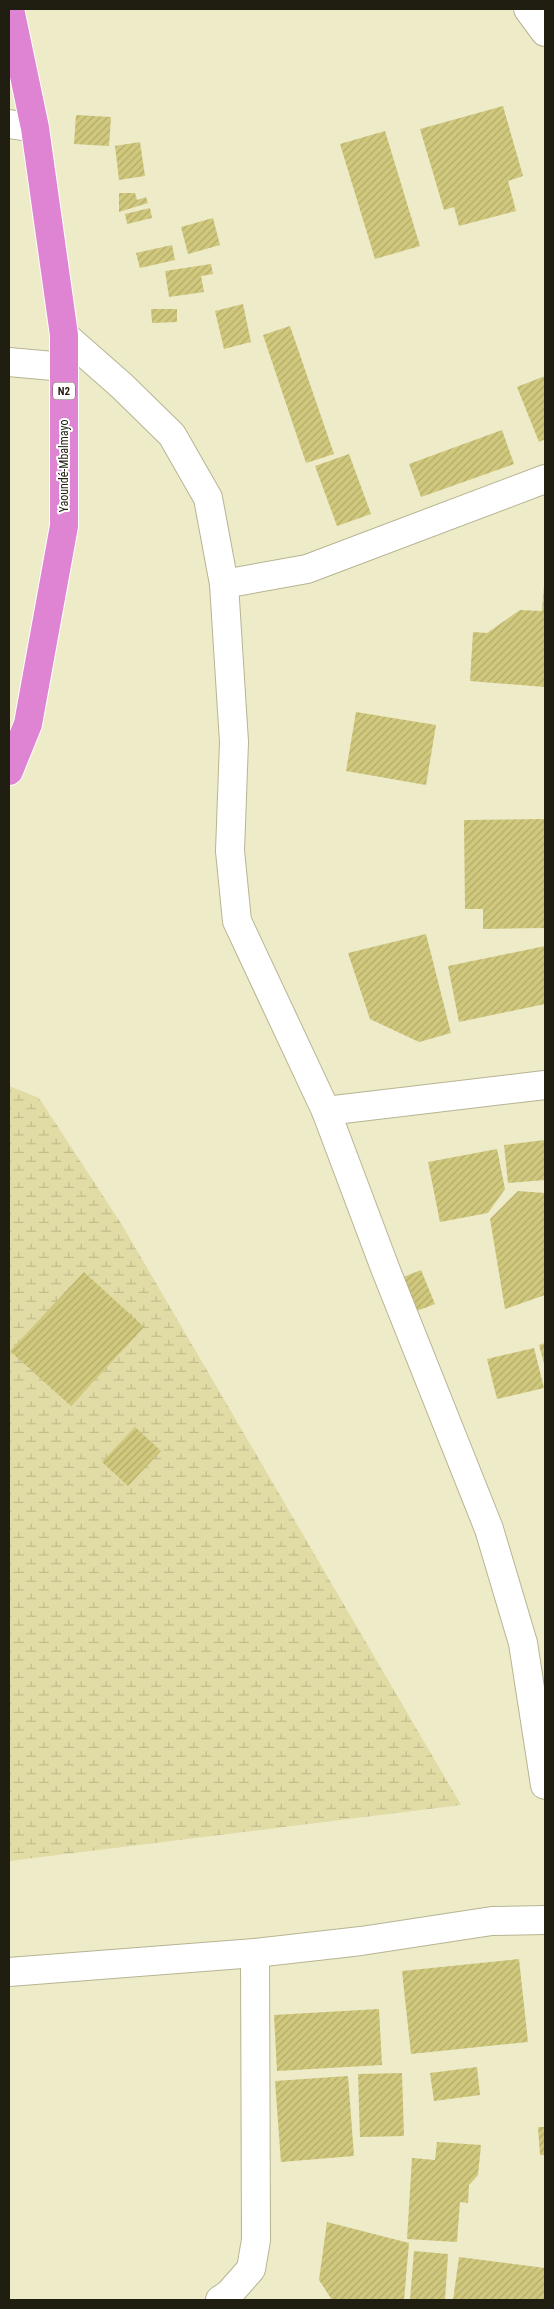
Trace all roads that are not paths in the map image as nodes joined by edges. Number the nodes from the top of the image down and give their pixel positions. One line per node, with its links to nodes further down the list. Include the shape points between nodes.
1 (10, 9): 4 (highway, Yaoundé-Mbalmayo / N2)
2 (528, 9): 3 (street)
3 (545, 32)
4 (22, 126): 5 (highway, Yaoundé-Mbalmayo / N2)
5 (64, 335): 7 (highway, Yaoundé-Mbalmayo / N2); 9 (street, via 172,435 208,498)
6 (9, 362): 7 (street)
7 (64, 367): 10 (highway, Yaoundé-Mbalmayo / N2, via 64,526 28,724)
8 (545, 479): 9 (street, via 307,569)
9 (224, 584): 12 (street, via 234,742 230,851 237,921)
10 (9, 771)
11 (545, 1085): 12 (street)
12 (326, 1111): 13 (street, via 489,1529 523,1643)
13 (545, 1785)
14 (545, 1920): 15 (street, via 492,1920 361,1941)
15 (255, 1953): 16 (street); 17 (street, via 256,2240 251,2269)
16 (9, 1972)
17 (220, 2300)

